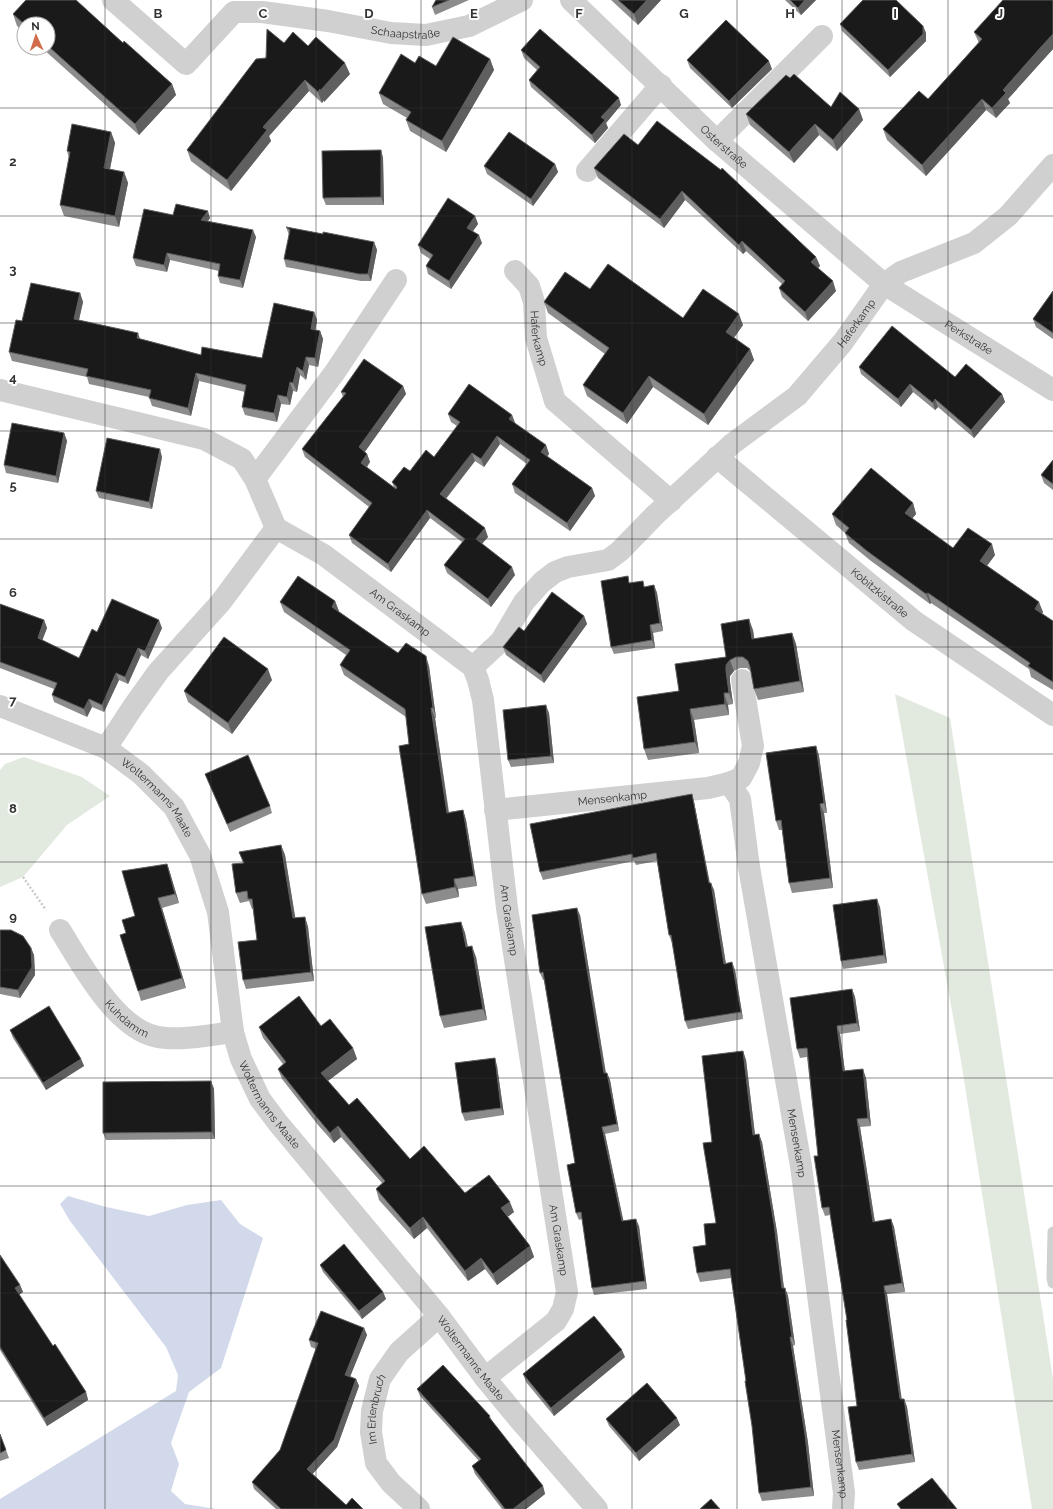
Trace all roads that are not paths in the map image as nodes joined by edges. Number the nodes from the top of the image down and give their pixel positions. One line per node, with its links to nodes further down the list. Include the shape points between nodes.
1 (114, 0): 2 (street, Schaapstraße, via 186,64 234,12 262,12 391,34 426,35 469,26)
2 (522, 0)
3 (571, 0): 5 (street, Osterstraße)
4 (822, 36): 6 (street)
5 (661, 85): 6 (street, Osterstraße); 8 (street)
6 (717, 141): 11 (street, Osterstraße)
7 (1053, 165): 11 (street, Haferkamp, via 1008,216 974,243 901,272)
8 (587, 171)
9 (515, 271): 16 (street, Haferkamp, via 529,286 534,302 536,338 555,401)
10 (396, 280): 15 (street, via 335,372)
11 (884, 284): 13 (street, Perkstraße); 14 (street, Haferkamp, via 843,342 797,396)
12 (0, 390): 15 (street, via 204,439 242,459)
13 (1053, 390)
14 (717, 457): 16 (street, Haferkamp); 21 (street, Kobitzkistraße, via 914,621)
15 (255, 479): 17 (street)
16 (670, 501): 18 (street, Haferkamp, via 608,560 555,572 542,582 524,602 501,641)
17 (276, 528): 18 (street, Am Graskamp, via 324,555); 22 (street, via 221,602 158,672)
18 (473, 667): 24 (street, Am Graskamp, via 483,700)
19 (742, 680): 23 (street, Mensenkamp, via 753,746 742,778)
20 (0, 706): 22 (street, Woltermanns Maate)
21 (1053, 715)
22 (106, 748): 26 (street, Woltermanns Maate, via 142,774 174,807 200,855 218,912)
23 (729, 783): 24 (street, Mensenkamp, via 708,788); 33 (street, Mensenkamp, via 740,799 749,867 801,1166)
24 (495, 810): 30 (street, Am Graskamp, via 507,908 567,1292 563,1309 556,1321)
25 (60, 930): 26 (street, Kuhdamm, via 91,978 120,1016 133,1027 154,1036 176,1038)
26 (233, 1032): 29 (street, Woltermanns Maate, via 241,1059 260,1099)
27 (1053, 1232): 28 (lane)
28 (1053, 1283)
29 (439, 1316): 30 (street, Woltermanns Maate); 31 (street, Im Erlenbruch, via 395,1357 380,1379 372,1411 371,1432 376,1463 391,1483)
30 (485, 1378): 32 (street, Woltermanns Maate)
31 (419, 1509)
32 (597, 1509)
33 (844, 1509)

